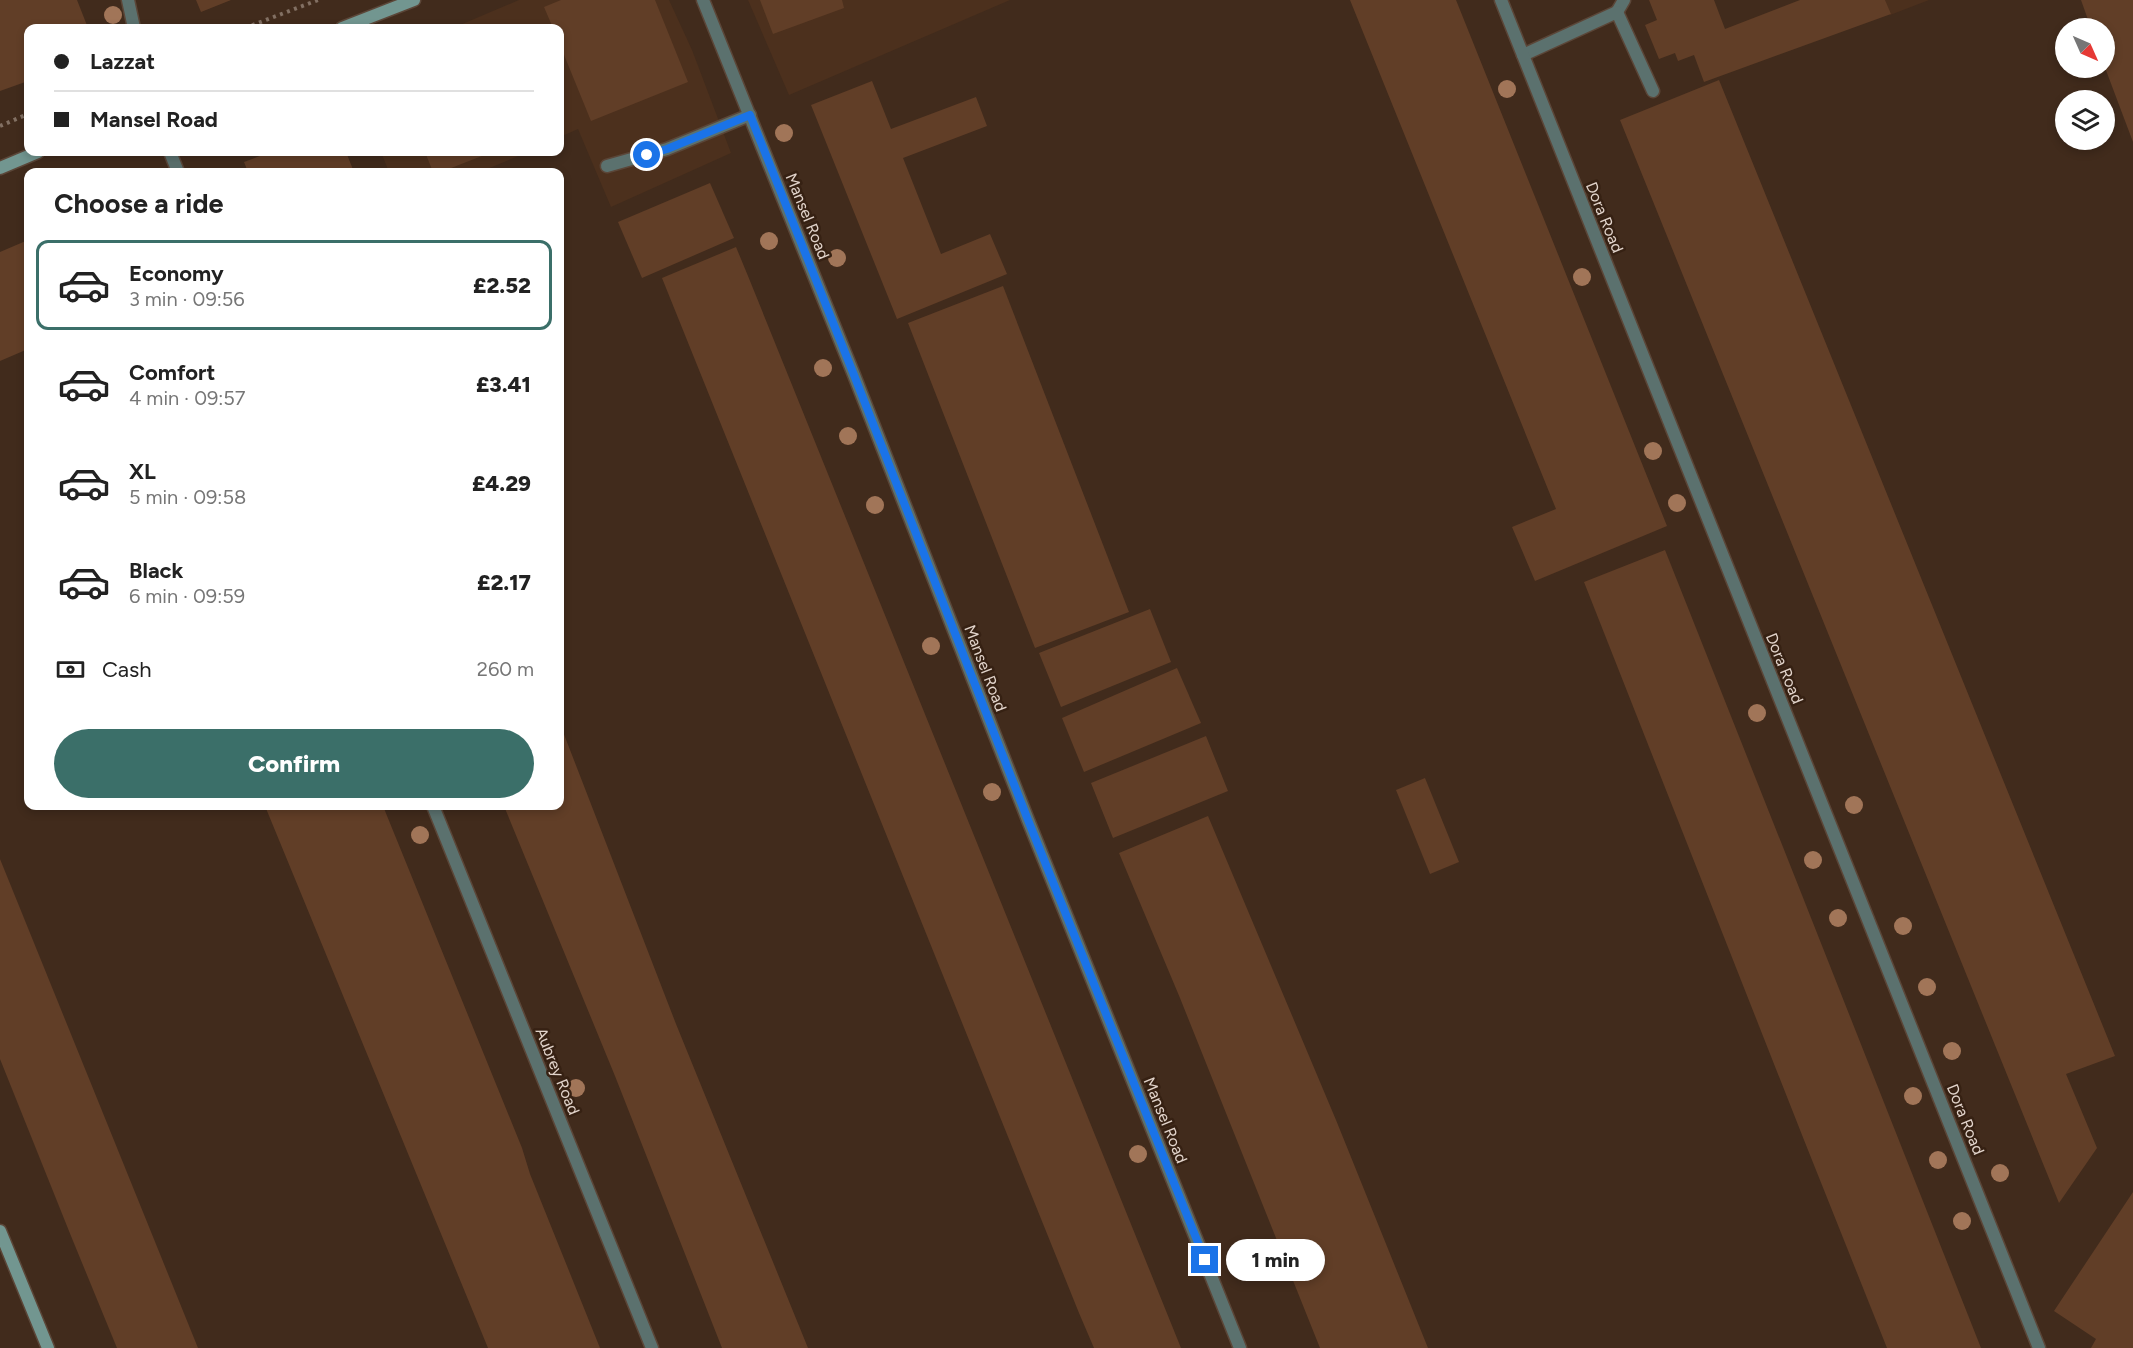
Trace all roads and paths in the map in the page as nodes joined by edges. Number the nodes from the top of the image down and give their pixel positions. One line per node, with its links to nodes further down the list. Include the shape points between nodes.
1 (128, 0): 8 (street)
2 (318, 0): 9 (path)
3 (414, 0): 10 (street)
4 (703, 0): 13 (street, Mansel Road)
5 (1501, 0): 11 (street, Dora Road)
6 (1624, 0): 7 (street)
7 (1617, 12): 11 (street); 12 (street)
8 (133, 24)
9 (255, 24)
10 (352, 24)
11 (1523, 55): 24 (street, Dora Road)
12 (1653, 91)
13 (750, 115): 17 (street, via 667,149); 23 (street, Mansel Road)
14 (24, 116): 15 (path)
15 (0, 126)
16 (28, 156): 18 (street)
17 (607, 166)
18 (0, 168)
19 (435, 810): 22 (street, Aubrey Road)
20 (0, 1231): 21 (street)
21 (48, 1348)
22 (652, 1348)
23 (1240, 1348)
24 (2039, 1348)

